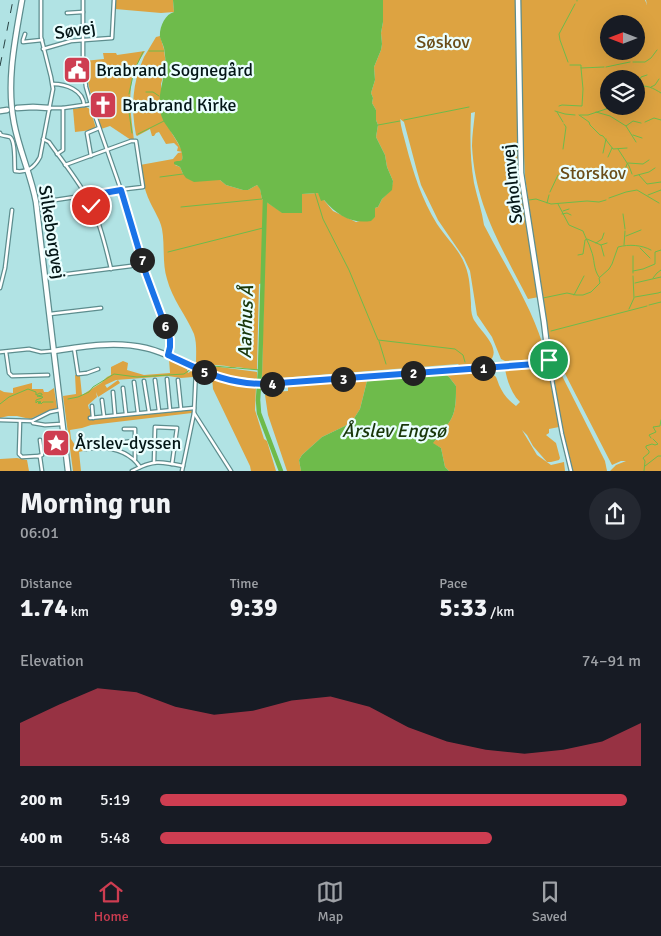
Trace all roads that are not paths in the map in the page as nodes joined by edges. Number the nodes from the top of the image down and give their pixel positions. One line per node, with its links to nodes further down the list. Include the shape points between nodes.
1 (22, 0): 27 (street, Silkeborgvej, via 11,96 15,128)
2 (41, 0): 9 (street)
3 (83, 0): 6 (street)
4 (114, 0): 10 (street, Søvej, via 112,38)
5 (518, 0): 44 (street, Søholmvej, via 522,173)
6 (83, 12): 7 (street); 10 (street)
7 (67, 13)
8 (25, 34): 9 (street, via 23,42)
9 (42, 40): 11 (street)
10 (83, 40): 11 (street, Søvej); 13 (street, via 84,74)
11 (43, 49): 12 (street)
12 (53, 84): 14 (street, via 75,90 83,97); 16 (street)
13 (91, 104): 14 (street); 20 (street)
14 (84, 105): 17 (street)
15 (17, 108): 16 (street)
16 (49, 108): 17 (street); 22 (street)
17 (63, 108): 24 (street, via 63,150)
18 (7, 110): 19 (street)
19 (0, 111)
20 (99, 128): 23 (street); 25 (street, via 88,133)
21 (0, 133): 27 (street, via 13,140 15,171)
22 (43, 139): 24 (street); 27 (street, via 38,160 33,168)
23 (107, 150): 25 (street); 28 (street, via 136,141 143,187); 29 (street)
24 (57, 154): 26 (street)
25 (92, 156): 26 (street)
26 (66, 166): 30 (street)
27 (27, 170): 38 (street, Silkeborgvej, via 37,204)
28 (126, 189)
29 (121, 190): 30 (street); 43 (street, via 170,339)
30 (86, 196): 31 (street); 34 (street, via 100,228)
31 (42, 202)
32 (12, 210): 36 (street)
33 (132, 266): 34 (street)
34 (111, 269): 35 (street)
35 (52, 276)
36 (0, 288)
37 (101, 308): 38 (street)
38 (50, 314): 40 (street, Silkeborgvej)
39 (74, 348): 40 (street); 43 (street, via 122,345); 46 (street, via 78,374)
40 (54, 351): 42 (street, via 29,349); 59 (street, Silkeborgvej)
41 (0, 352): 42 (street)
42 (6, 352): 47 (street, via 12,376)
43 (168, 355): 45 (street)
44 (549, 363): 45 (street, via 264,384 223,379); 88 (street)
45 (196, 368): 57 (street)
46 (98, 369)
47 (48, 375)
48 (167, 379): 60 (street)
49 (155, 380): 61 (street)
50 (178, 380): 58 (street)
51 (144, 381): 62 (street)
52 (134, 382): 64 (street)
53 (123, 388): 65 (street)
54 (113, 392): 66 (street)
55 (102, 400): 67 (street)
56 (92, 406): 67 (street, via 92,418)
57 (194, 408): 58 (street); 63 (street)
58 (181, 409): 60 (street)
59 (61, 410): 70 (street); 71 (street, Silkeborgvej)
60 (170, 410): 61 (street)
61 (159, 411): 62 (street)
62 (148, 412): 64 (street)
63 (194, 412): 81 (street); 87 (street)
64 (138, 413): 65 (street)
65 (126, 414): 66 (street)
66 (115, 415): 67 (street)
67 (104, 416)
68 (0, 420): 69 (street)
69 (20, 421): 70 (street); 77 (street, via 19,454 22,457)
70 (32, 421): 71 (street, via 45,425)
71 (63, 424): 84 (street, Silkeborgvej)
72 (124, 429): 75 (street, via 135,429)
73 (40, 440): 77 (street, via 42,455)
74 (124, 442): 75 (street)
75 (135, 442): 78 (street)
76 (84, 445): 78 (street, via 85,449 108,448)
77 (39, 456): 83 (street)
78 (135, 459): 82 (street)
79 (154, 462): 80 (street); 80 (street, via 155,427 177,428); 82 (street)
80 (172, 464): 81 (street)
81 (183, 466): 86 (street)
82 (140, 467): 85 (street)
83 (42, 471)
84 (68, 471)
85 (132, 471)
86 (182, 471)
87 (231, 471)
88 (571, 471)

